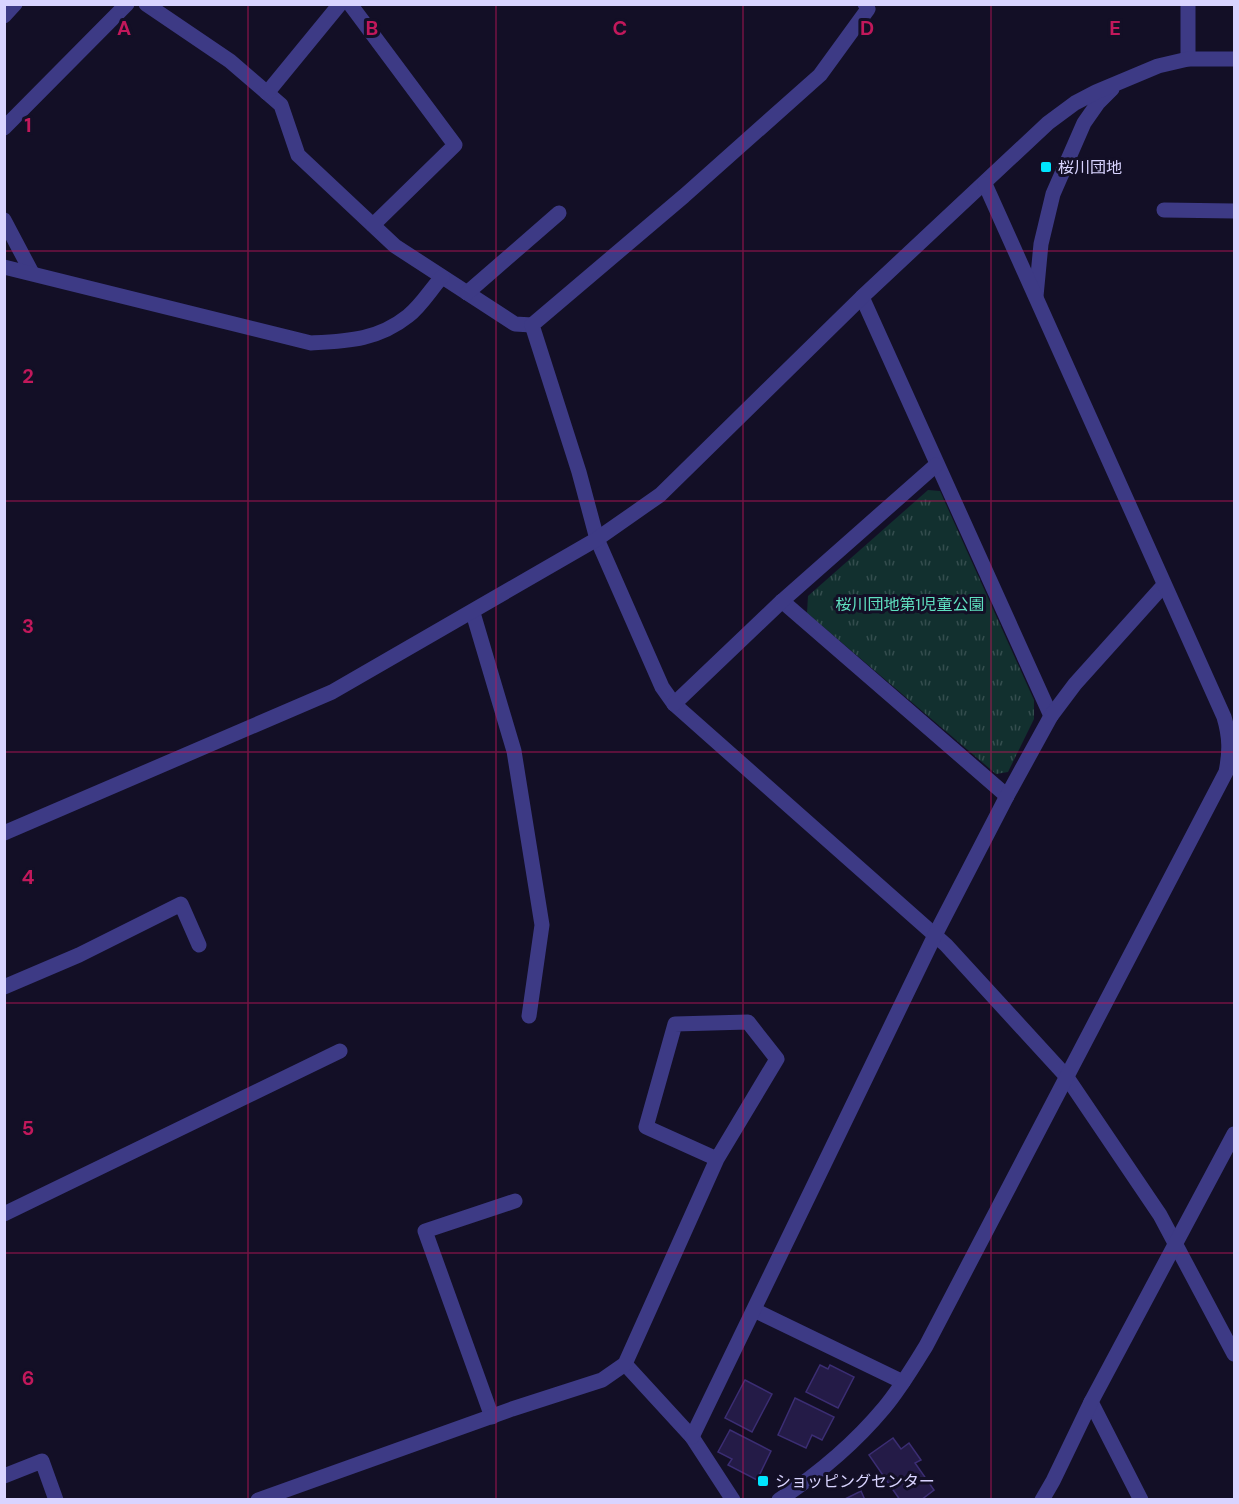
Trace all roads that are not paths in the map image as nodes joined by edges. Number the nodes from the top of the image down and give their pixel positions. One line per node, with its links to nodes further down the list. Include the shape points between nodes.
1 (15, 4): 8 (street)
2 (126, 4): 13 (street)
3 (146, 4): 12 (street, via 230,62)
4 (340, 4): 12 (street)
5 (350, 4): 19 (street, via 455,145)
6 (865, 4): 26 (street, via 868,9 820,75)
7 (1188, 4): 9 (street)
8 (4, 16)
9 (1188, 59): 10 (street); 11 (street, via 1158,66)
10 (1234, 59)
11 (1119, 83): 14 (street, via 1075,103 1048,123); 24 (street, via 1084,123 1053,194 1041,244)
12 (267, 93): 19 (street, via 281,105 298,155)
13 (4, 128)
14 (985, 184): 24 (street); 25 (street)
15 (1164, 210): 16 (street)
16 (1234, 211)
17 (559, 213): 23 (street)
18 (4, 220): 21 (street)
19 (373, 225): 22 (street, via 395,246)
20 (4, 267): 21 (street)
21 (32, 273): 22 (street, via 311,343 350,341 382,333 410,315)
22 (442, 277): 23 (street)
23 (467, 293): 26 (street, via 514,324)
24 (1036, 296): 29 (street)
25 (862, 297): 27 (street); 28 (street, via 660,495)
26 (532, 325): 28 (street)
27 (936, 465): 30 (street); 33 (street)
28 (597, 539): 31 (street); 32 (street, via 662,687)
29 (1164, 585): 33 (street); 34 (street, via 1224,717)
30 (783, 601): 32 (street); 35 (street)
31 (473, 613): 36 (street, via 332,692); 40 (street, via 514,751 542,925)
32 (674, 704): 37 (street)
33 (1051, 716): 35 (street)
34 (1232, 755): 42 (street)
35 (1007, 796): 37 (street)
36 (4, 833)
37 (935, 935): 42 (street); 48 (street)
38 (199, 945): 39 (street, via 181,904)
39 (4, 987)
40 (529, 1016)
41 (340, 1051): 46 (street)
42 (1066, 1076): 47 (street); 51 (street, via 926,1346)
43 (1234, 1134): 47 (street)
44 (717, 1160): 44 (street, via 777,1059 748,1022 675,1024 646,1127); 50 (street)
45 (515, 1201): 53 (street, via 424,1231)
46 (4, 1214)
47 (1177, 1243): 49 (street); 52 (street)
48 (754, 1310): 51 (street); 54 (street)
49 (1234, 1354)
50 (625, 1364): 53 (street, via 602,1380); 54 (street)
51 (903, 1382): 59 (street, via 884,1408 834,1459)
52 (1091, 1402): 60 (street); 61 (street)
53 (492, 1417): 57 (street)
54 (692, 1437): 58 (street)
55 (4, 1476): 56 (street, via 42,1461)
56 (56, 1500)
57 (258, 1500)
58 (733, 1500)
59 (779, 1500)
60 (1042, 1500)
61 (1142, 1500)

